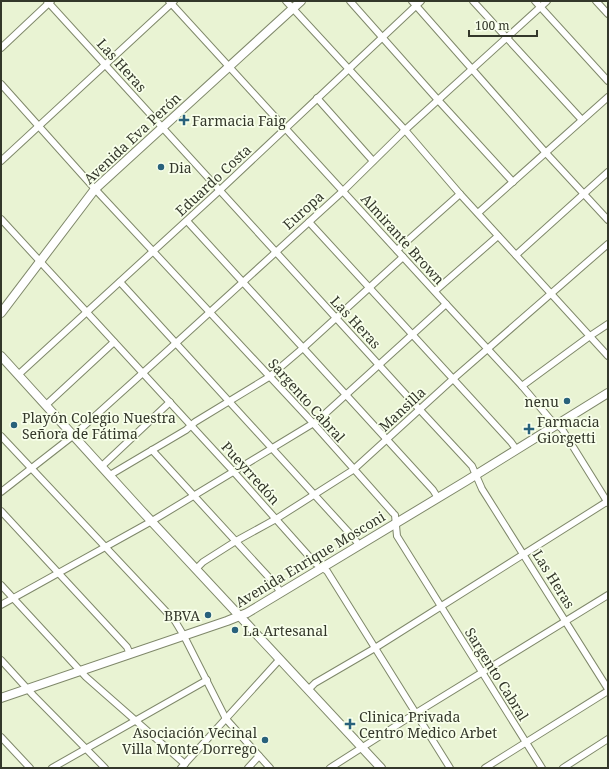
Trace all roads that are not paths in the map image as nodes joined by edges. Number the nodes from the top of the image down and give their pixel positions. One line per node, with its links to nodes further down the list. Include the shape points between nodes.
1 (286, 1): 13 (street)
2 (301, 1): 13 (main road, Avenida Eva Perón)
3 (350, 1): 15 (street)
4 (421, 1): 11 (street, Eduardo Costa)
5 (473, 1): 16 (street)
6 (535, 1): 12 (street)
7 (547, 1): 12 (street, Europa)
8 (596, 1): 14 (street)
9 (49, 2): 17 (street); 18 (street, Las Heras)
10 (171, 2): 18 (street); 19 (street, Almirante Brown)
11 (414, 3): 15 (street, Eduardo Costa); 21 (street)
12 (541, 7): 16 (street, Europa); 22 (street)
13 (292, 9): 19 (main road, Avenida Eva Perón); 20 (street)
14 (608, 14)
15 (382, 37): 20 (street, Eduardo Costa); 26 (street)
16 (507, 38): 21 (street, Europa); 27 (street)
17 (1, 48)
18 (106, 64): 28 (street); 29 (street, Las Heras)
19 (228, 66): 29 (main road, Avenida Eva Perón); 30 (street, Almirante Brown)
20 (348, 69): 25 (street, Eduardo Costa); 31 (street)
21 (473, 69): 26 (street, Europa); 32 (street)
22 (608, 81)
23 (1, 84): 28 (street, Sargento Cabral)
24 (608, 97): 27 (street)
25 (317, 98): 30 (street, Eduardo Costa); 34 (street)
26 (438, 100): 31 (street, Europa); 36 (street)
27 (582, 120): 32 (street)
28 (39, 126): 33 (street); 37 (street, Sargento Cabral)
29 (162, 127): 37 (main road, Avenida Eva Perón); 38 (street, Las Heras)
30 (286, 129): 38 (street, Eduardo Costa); 39 (street, Almirante Brown)
31 (405, 130): 34 (street, Europa); 40 (street)
32 (546, 153): 36 (street); 41 (street)
33 (1, 161)
34 (373, 161): 39 (street, Europa)
35 (608, 172): 41 (street)
36 (513, 182): 42 (street)
37 (95, 189): 50 (street, Sargento Cabral); 54 (main road, Avenida Eva Perón)
38 (220, 190): 45 (street, Eduardo Costa); 51 (street, Las Heras)
39 (343, 191): 46 (street, Europa); 49 (street, Almirante Brown)
40 (460, 194): 42 (street); 49 (street)
41 (584, 194): 44 (street); 52 (street)
42 (478, 213): 47 (street)
43 (1, 219): 54 (street, Pueyrredón)
44 (608, 220)
45 (187, 221): 50 (street, Eduardo Costa); 56 (street)
46 (309, 222): 51 (street, Europa); 57 (street)
47 (498, 236): 52 (street); 58 (street)
48 (608, 244): 59 (street, Mansilla)
49 (397, 250): 53 (street, Almirante Brown)
50 (153, 252): 55 (street, Eduardo Costa); 61 (street, Sargento Cabral)
51 (276, 252): 56 (street, Europa); 64 (street, Las Heras)
52 (516, 255): 59 (street)
53 (403, 257): 57 (street); 58 (street, Almirante Brown)
54 (40, 262): 62 (main road, Avenida Eva Perón); 63 (street, Pueyrredón)
55 (120, 282): 63 (street, Eduardo Costa); 69 (street)
56 (243, 282): 61 (street, Europa); 70 (street)
57 (369, 287): 64 (street); 66 (street)
58 (435, 291): 60 (street, Almirante Brown)
59 (551, 293): 67 (street); 71 (street, Mansilla)
60 (446, 304): 66 (street); 71 (street, Almirante Brown)
61 (210, 312): 69 (street, Europa); 77 (street, Sargento Cabral)
62 (1, 313)
63 (86, 313): 68 (street, Pueyrredón); 76 (street, Eduardo Costa)
64 (336, 318): 70 (street); 74 (street, Las Heras)
65 (608, 324): 67 (street)
66 (412, 334): 74 (street); 78 (street)
67 (590, 336): 73 (street); 79 (street)
68 (114, 342): 75 (street, Pueyrredón); 84 (street)
69 (176, 343): 75 (street, Europa); 82 (street)
70 (303, 348): 77 (street); 81 (street)
71 (488, 348): 78 (street, Mansilla); 79 (street, Almirante Brown)
72 (1, 356): 76 (main road)
73 (608, 356)
74 (379, 364): 81 (street); 85 (street, Las Heras)
75 (142, 373): 83 (street, Pueyrredón); 89 (street, Europa)
76 (18, 374): 84 (main road)
77 (269, 376): 82 (street); 86 (street, Sargento Cabral)
78 (452, 379): 85 (street, Mansilla); 94 (street)
79 (522, 386): 87 (street, Almirante Brown)
80 (608, 393): 87 (main road, Avenida Enrique Mosconi)
81 (346, 395): 86 (street); 91 (street)
82 (229, 401): 88 (street); 92 (street)
83 (170, 402): 88 (street, Pueyrredón); 95 (street)
84 (46, 405): 89 (main road)
85 (420, 410): 91 (street, Mansilla); 100 (street, Las Heras, via 472,466)
86 (312, 423): 92 (street); 97 (street, Sargento Cabral)
87 (556, 424): 94 (main road, Avenida Enrique Mosconi); 105 (street, Almirante Brown)
88 (191, 425): 93 (street); 98 (street, Pueyrredón)
89 (74, 435): 95 (main road); 96 (street, Europa)
90 (1, 436): 96 (street)
91 (387, 440): 97 (street, Mansilla); 104 (street)
92 (272, 447): 98 (street); 102 (street)
93 (152, 450): 99 (street); 103 (street)
94 (516, 450): 100 (main road, Avenida Enrique Mosconi)
95 (102, 466): 99 (main road)
96 (31, 469): 101 (street, Europa); 112 (street)
97 (353, 470): 102 (street, Mansilla); 109 (street, Sargento Cabral, via 395,515)
98 (233, 471): 103 (street); 107 (street, Pueyrredón)
99 (110, 475): 108 (main road)
100 (475, 475): 104 (main road, Avenida Enrique Mosconi); 113 (street, Las Heras)
101 (1, 492)
102 (314, 494): 107 (street, Mansilla); 111 (street)
103 (193, 495): 108 (street); 110 (street)
104 (438, 498): 109 (main road, Avenida Enrique Mosconi)
105 (608, 501): 113 (street)
106 (1, 511): 116 (street)
107 (276, 519): 110 (street, Mansilla); 114 (street, Pueyrredón)
108 (152, 521): 112 (street); 115 (main road)
109 (395, 523): 111 (main road, Avenida Enrique Mosconi); 122 (street, Sargento Cabral, via 396,536)
110 (236, 541): 115 (street, Mansilla); 118 (street)
111 (359, 545): 114 (main road, Avenida Enrique Mosconi)
112 (104, 547): 116 (street); 125 (street, via 175,621)
113 (524, 554): 122 (street); 124 (street, Las Heras)
114 (322, 568): 118 (main road, Avenida Enrique Mosconi); 126 (street, Pueyrredón, via 327,571)
115 (196, 569): 123 (main road)
116 (59, 573): 120 (street); 127 (street, via 127,647)
117 (1, 585): 120 (street)
118 (281, 593): 123 (main road, Avenida Enrique Mosconi)
119 (608, 595): 124 (street)
120 (13, 599): 121 (street); 130 (street)
121 (1, 605)
122 (441, 606): 126 (street); 131 (street, Sargento Cabral)
123 (240, 616): 125 (main road, Avenida Enrique Mosconi); 129 (main road)
124 (566, 620): 131 (street); 135 (street, Las Heras)
125 (184, 636): 127 (main road, Avenida Enrique Mosconi); 132 (street)
126 (375, 648): 134 (street, via 315,683); 137 (street, Pueyrredón)
127 (130, 654): 130 (main road, Avenida Enrique Mosconi)
128 (1, 660): 133 (street)
129 (280, 660): 134 (main road); 138 (street)
130 (80, 671): 133 (main road, Avenida Enrique Mosconi); 139 (street)
131 (482, 672): 137 (street); 142 (street, Sargento Cabral)
132 (207, 680): 138 (street); 139 (street)
133 (27, 689): 136 (main road, Avenida Enrique Mosconi); 144 (street)
134 (308, 690): 143 (main road)
135 (608, 690): 142 (street)
136 (1, 698)
137 (416, 713): 143 (street); 154 (street, Pueyrredón)
138 (226, 719): 145 (street); 146 (street)
139 (135, 720): 144 (street); 146 (street)
140 (1, 737): 147 (street)
141 (608, 739): 157 (street)
142 (526, 743): 155 (street); 156 (street, Sargento Cabral)
143 (362, 748): 152 (street); 153 (main road)
144 (85, 749): 148 (street); 149 (street)
145 (259, 756): 150 (street); 151 (street)
146 (183, 766)
147 (30, 768)
148 (52, 768)
149 (105, 768)
150 (248, 768)
151 (270, 768)
152 (330, 768)
153 (381, 768)
154 (450, 768)
155 (485, 768)
156 (542, 768)
157 (563, 768)

